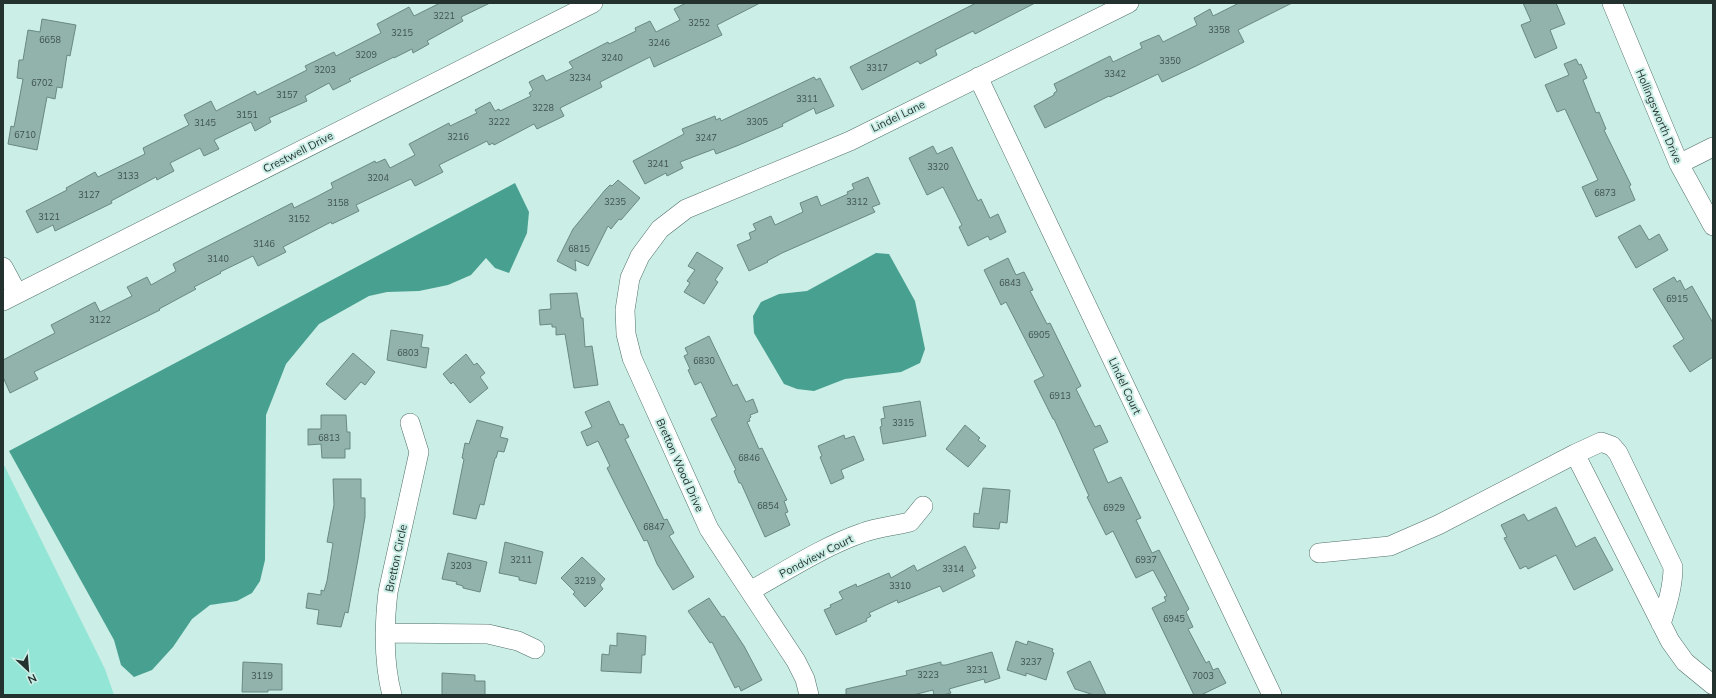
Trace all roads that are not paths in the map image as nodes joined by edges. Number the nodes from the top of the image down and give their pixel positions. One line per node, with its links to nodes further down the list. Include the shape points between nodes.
1 (593, 3): 10 (street, Crestwell Drive)
2 (1129, 3): 4 (street, Lindel Lane)
3 (1612, 3): 6 (street, Hollingsworth Drive)
4 (978, 77): 7 (street, Lindel Lane, via 850,141 686,209); 22 (street, Lindel Court)
5 (1713, 147): 6 (street)
6 (1679, 164): 8 (street, Hollingsworth Drive)
7 (666, 223): 15 (street, Bretton Wood Drive, via 640,256 630,278 625,310 630,350 700,511 720,547)
8 (1713, 226)
9 (3, 266): 10 (street)
10 (10, 297)
11 (410, 423): 17 (street, Bretton Circle, via 419,452 388,592)
12 (1575, 454): 14 (street, via 1438,525 1390,546); 16 (street); 16 (street, via 1601,442 1612,446 1618,453 1673,567 1671,594)
13 (923, 506): 15 (street, Pondview Court, via 910,522 861,533)
14 (1319, 553)
15 (750, 591): 21 (street, Bretton Wood Drive, via 796,661)
16 (1661, 624): 19 (street, via 1685,662)
17 (385, 633): 18 (street, via 488,634 518,641); 20 (street, Bretton Circle, via 385,657)
18 (535, 649)
19 (1713, 685)
20 (392, 695)
21 (809, 695)
22 (1272, 695)

